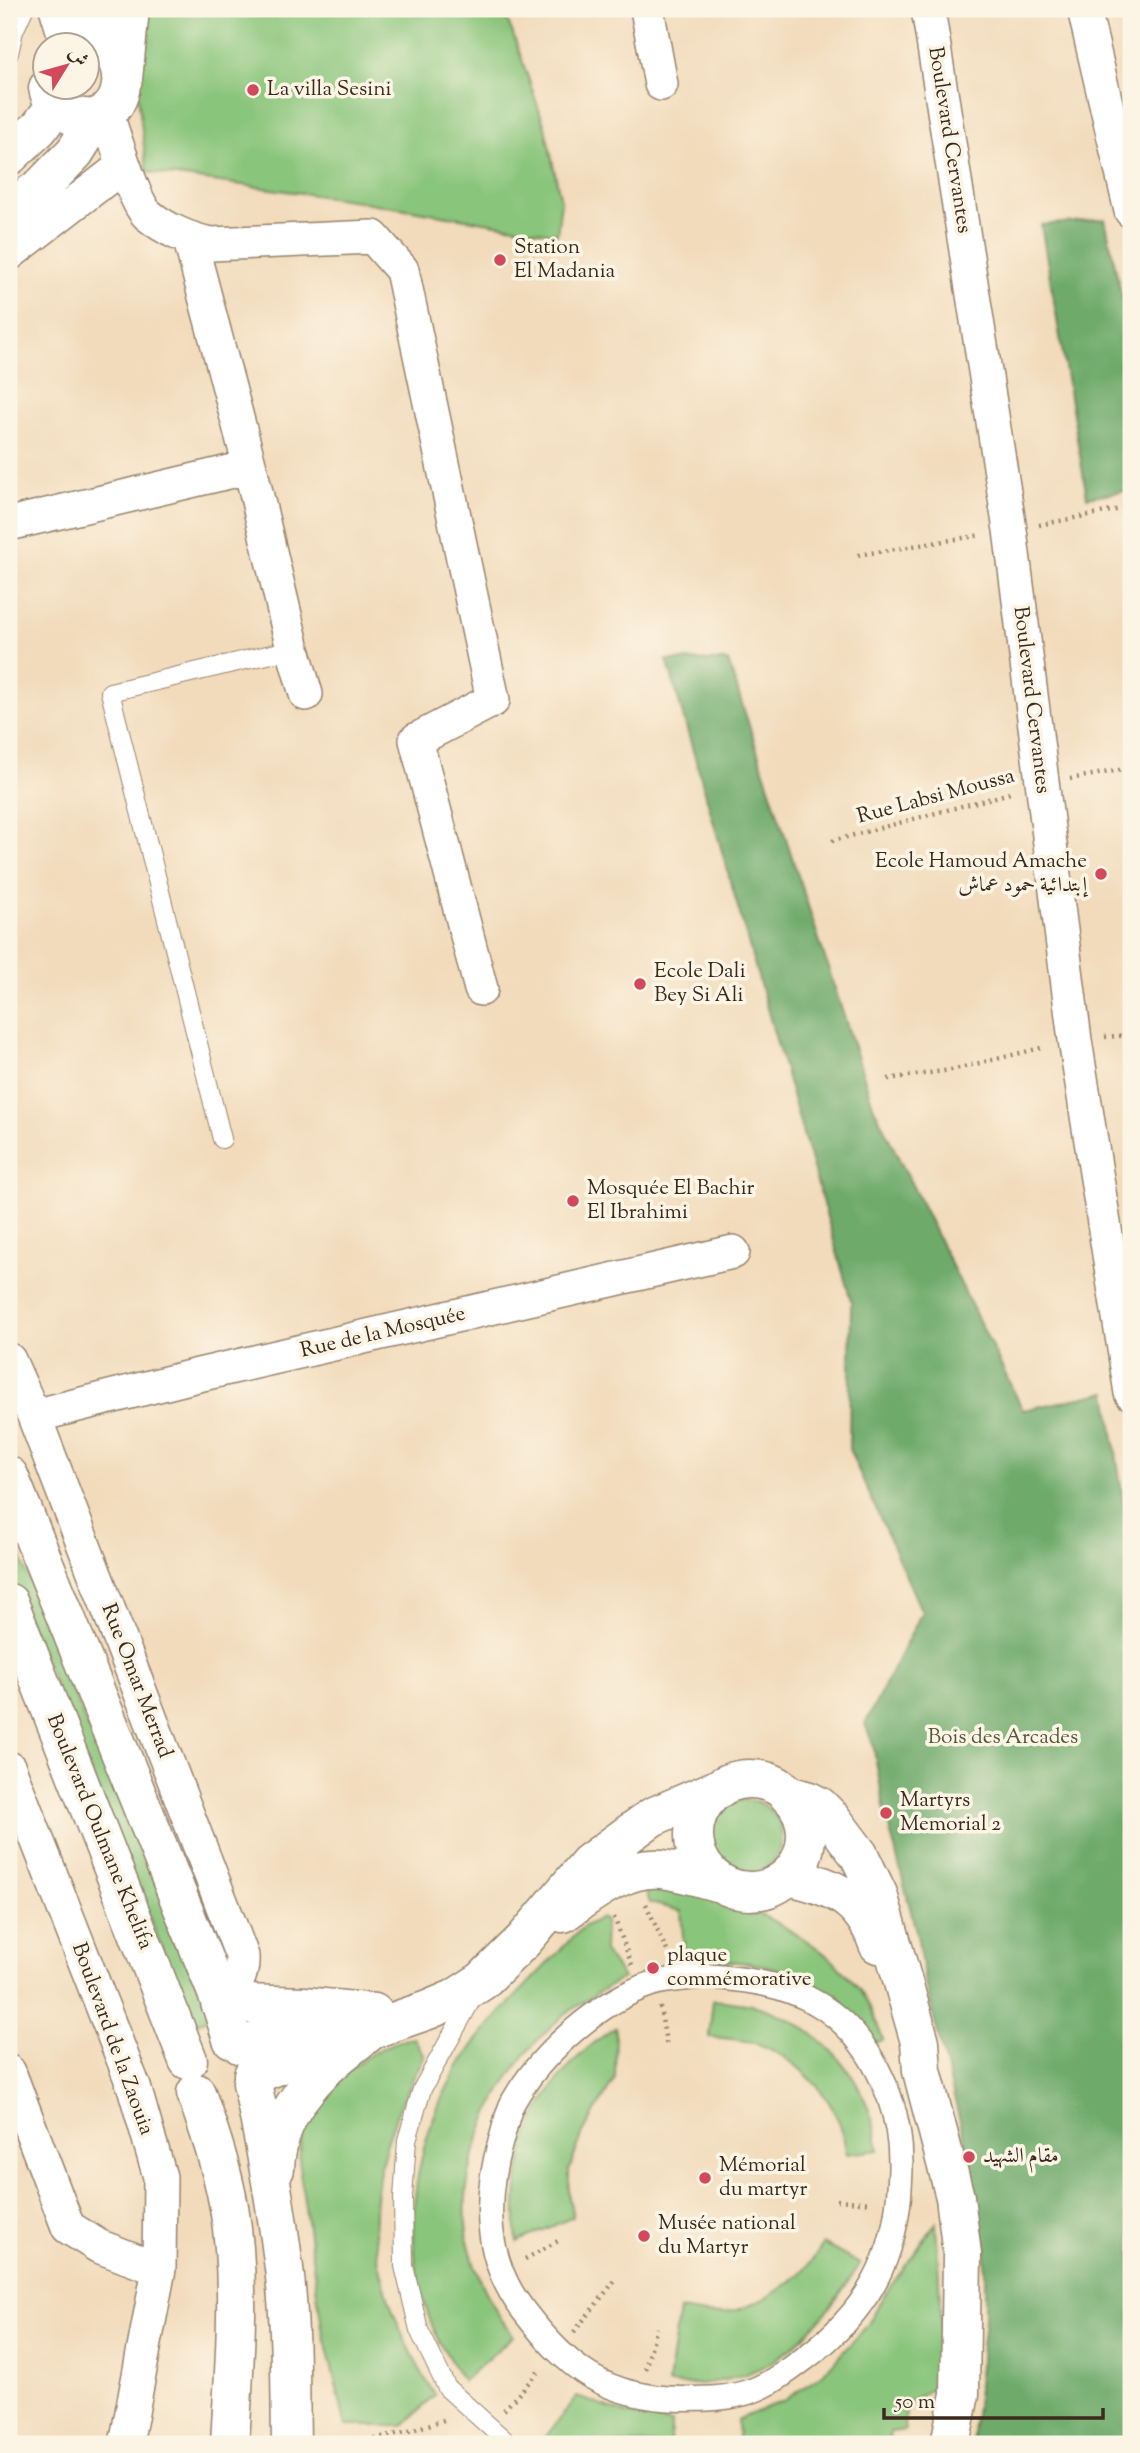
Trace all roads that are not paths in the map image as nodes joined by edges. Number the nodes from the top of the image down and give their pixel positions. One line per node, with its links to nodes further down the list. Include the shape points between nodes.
1 (24, 9): 9 (lane)
2 (59, 9): 7 (main road)
3 (130, 9): 13 (main road)
4 (648, 9): 10 (street)
5 (928, 9): 28 (street, Boulevard Cervantes, via 1010,530 1075,1040)
6 (1084, 9): 17 (street)
7 (78, 32)
8 (102, 46): 13 (main road, via 120,65)
9 (9, 53)
10 (662, 85)
11 (50, 102): 14 (main road, via 39,128)
12 (57, 102): 13 (main road, via 68,114 82,118)
13 (109, 102): 15 (street); 16 (main road, via 75,152)
14 (11, 145)
15 (124, 165): 18 (street, via 145,212); 19 (street)
16 (9, 211)
17 (1131, 211)
18 (190, 240): 20 (street); 24 (street, via 211,244 373,237 402,270 493,700 416,740)
19 (9, 254)
20 (250, 467): 21 (street); 22 (street)
21 (9, 524)
22 (293, 649): 23 (street); 25 (lane, via 110,692)
23 (306, 694)
24 (481, 989)
25 (222, 1139)
26 (733, 1252): 29 (street, Rue de la Mosquée)
27 (9, 1360): 29 (street, Rue Omar Merrad)
28 (1131, 1393)
29 (34, 1416): 39 (street, Rue Omar Merrad, via 242,1956 235,1986)
30 (9, 1476): 39 (main road)
31 (9, 1603): 44 (main road, Boulevard Oulmane Khelifa)
32 (9, 1768): 46 (street, Boulevard de la Zaouia, via 134,2087 160,2177)
33 (720, 1788): 34 (main road, via 755,1780); 36 (main road, via 699,1812 695,1827 699,1859); 37 (main road, via 652,1817 604,1851 574,1879)
34 (789, 1795): 35 (main road, via 805,1827 805,1844); 42 (main road, via 809,1801 832,1819 859,1855 878,1894 918,2035)
35 (788, 1876): 36 (main road, via 763,1890 734,1889); 42 (main road, via 836,1891 860,1909 876,1939)
36 (720, 1882): 37 (main road, via 643,1869 617,1880)
37 (524, 1940): 38 (main road)
38 (482, 1982): 40 (main road, via 441,2004); 51 (lane, via 422,2089 407,2140 404,2266 419,2330 447,2388)
39 (220, 2000): 40 (main road, via 304,2006); 41 (main road)
40 (373, 2021): 41 (main road); 45 (main road, via 294,2104 275,2161)
41 (244, 2060): 44 (main road, via 221,2037 211,2038 193,2050); 44 (main road, via 240,2098 221,2104 203,2099); 45 (main road)
42 (922, 2071): 52 (main road, via 955,2197 962,2254 960,2394)
43 (9, 2072): 46 (street, via 68,2227 98,2246)
44 (192, 2077): 49 (main road, Boulevard Oulmane Khelifa, via 229,2208 235,2303)
45 (275, 2203): 50 (main road, via 289,2334)
46 (159, 2269): 48 (street, Boulevard de la Zaouia)
47 (501, 2271): 47 (street, via 490,2231 489,2200 512,2105 539,2063 574,2029 622,1998 650,1997 653,1983 703,1976 779,1987 816,2003 841,2021 880,2072 895,2112 902,2151 895,2234 884,2266 868,2292 830,2339 781,2376 753,2390 715,2400 665,2399 616,2389 583,2374 544,2337)
48 (126, 2444)
49 (230, 2444)
50 (291, 2444)
51 (509, 2444)
52 (950, 2444)

